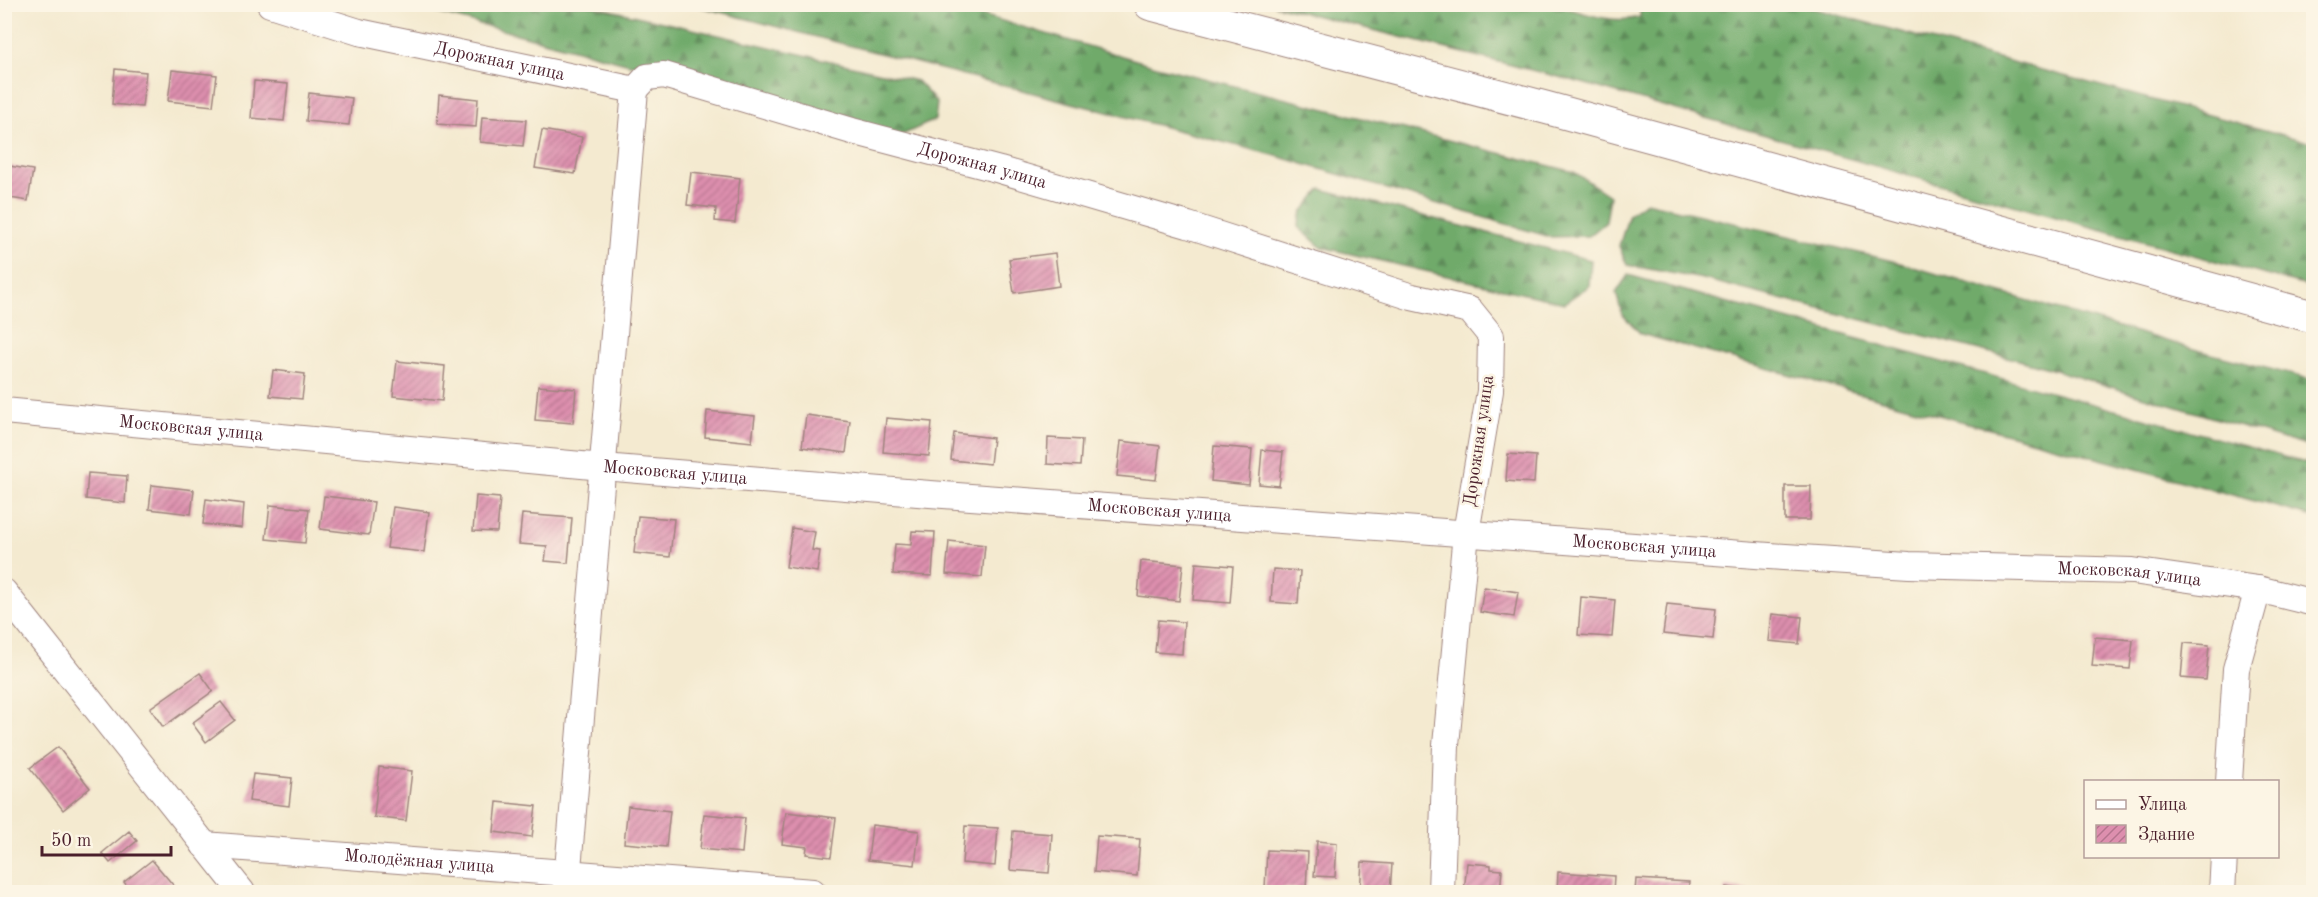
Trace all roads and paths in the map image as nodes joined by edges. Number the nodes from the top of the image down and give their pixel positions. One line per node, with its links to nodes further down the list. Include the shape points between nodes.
1 (270, 4): 3 (street, Дорожная улица, via 359,32)
2 (1150, 4): 4 (main road)
3 (635, 90): 6 (street); 7 (street, Дорожная улица, via 647,76 664,75 1144,212 1412,297 1470,310 1491,336 1490,380)
4 (2313, 317)
5 (4, 411): 6 (street, Московская улица)
6 (603, 467): 7 (street, Московская улица); 14 (street)
7 (1466, 533): 8 (street, Московская улица, via 1910,565 2132,571); 17 (street, Дорожная улица, via 1446,745)
8 (2258, 589): 10 (street, Московская улица); 11 (street, via 2236,669)
9 (4, 592): 12 (street)
10 (2313, 603)
11 (2229, 780)
12 (204, 845): 14 (street, Молодёжная улица); 15 (street)
13 (2224, 858): 18 (street)
14 (567, 884): 16 (street, Молодёжная улица)
15 (242, 892)
16 (813, 892)
17 (1441, 892)
18 (2222, 892)

